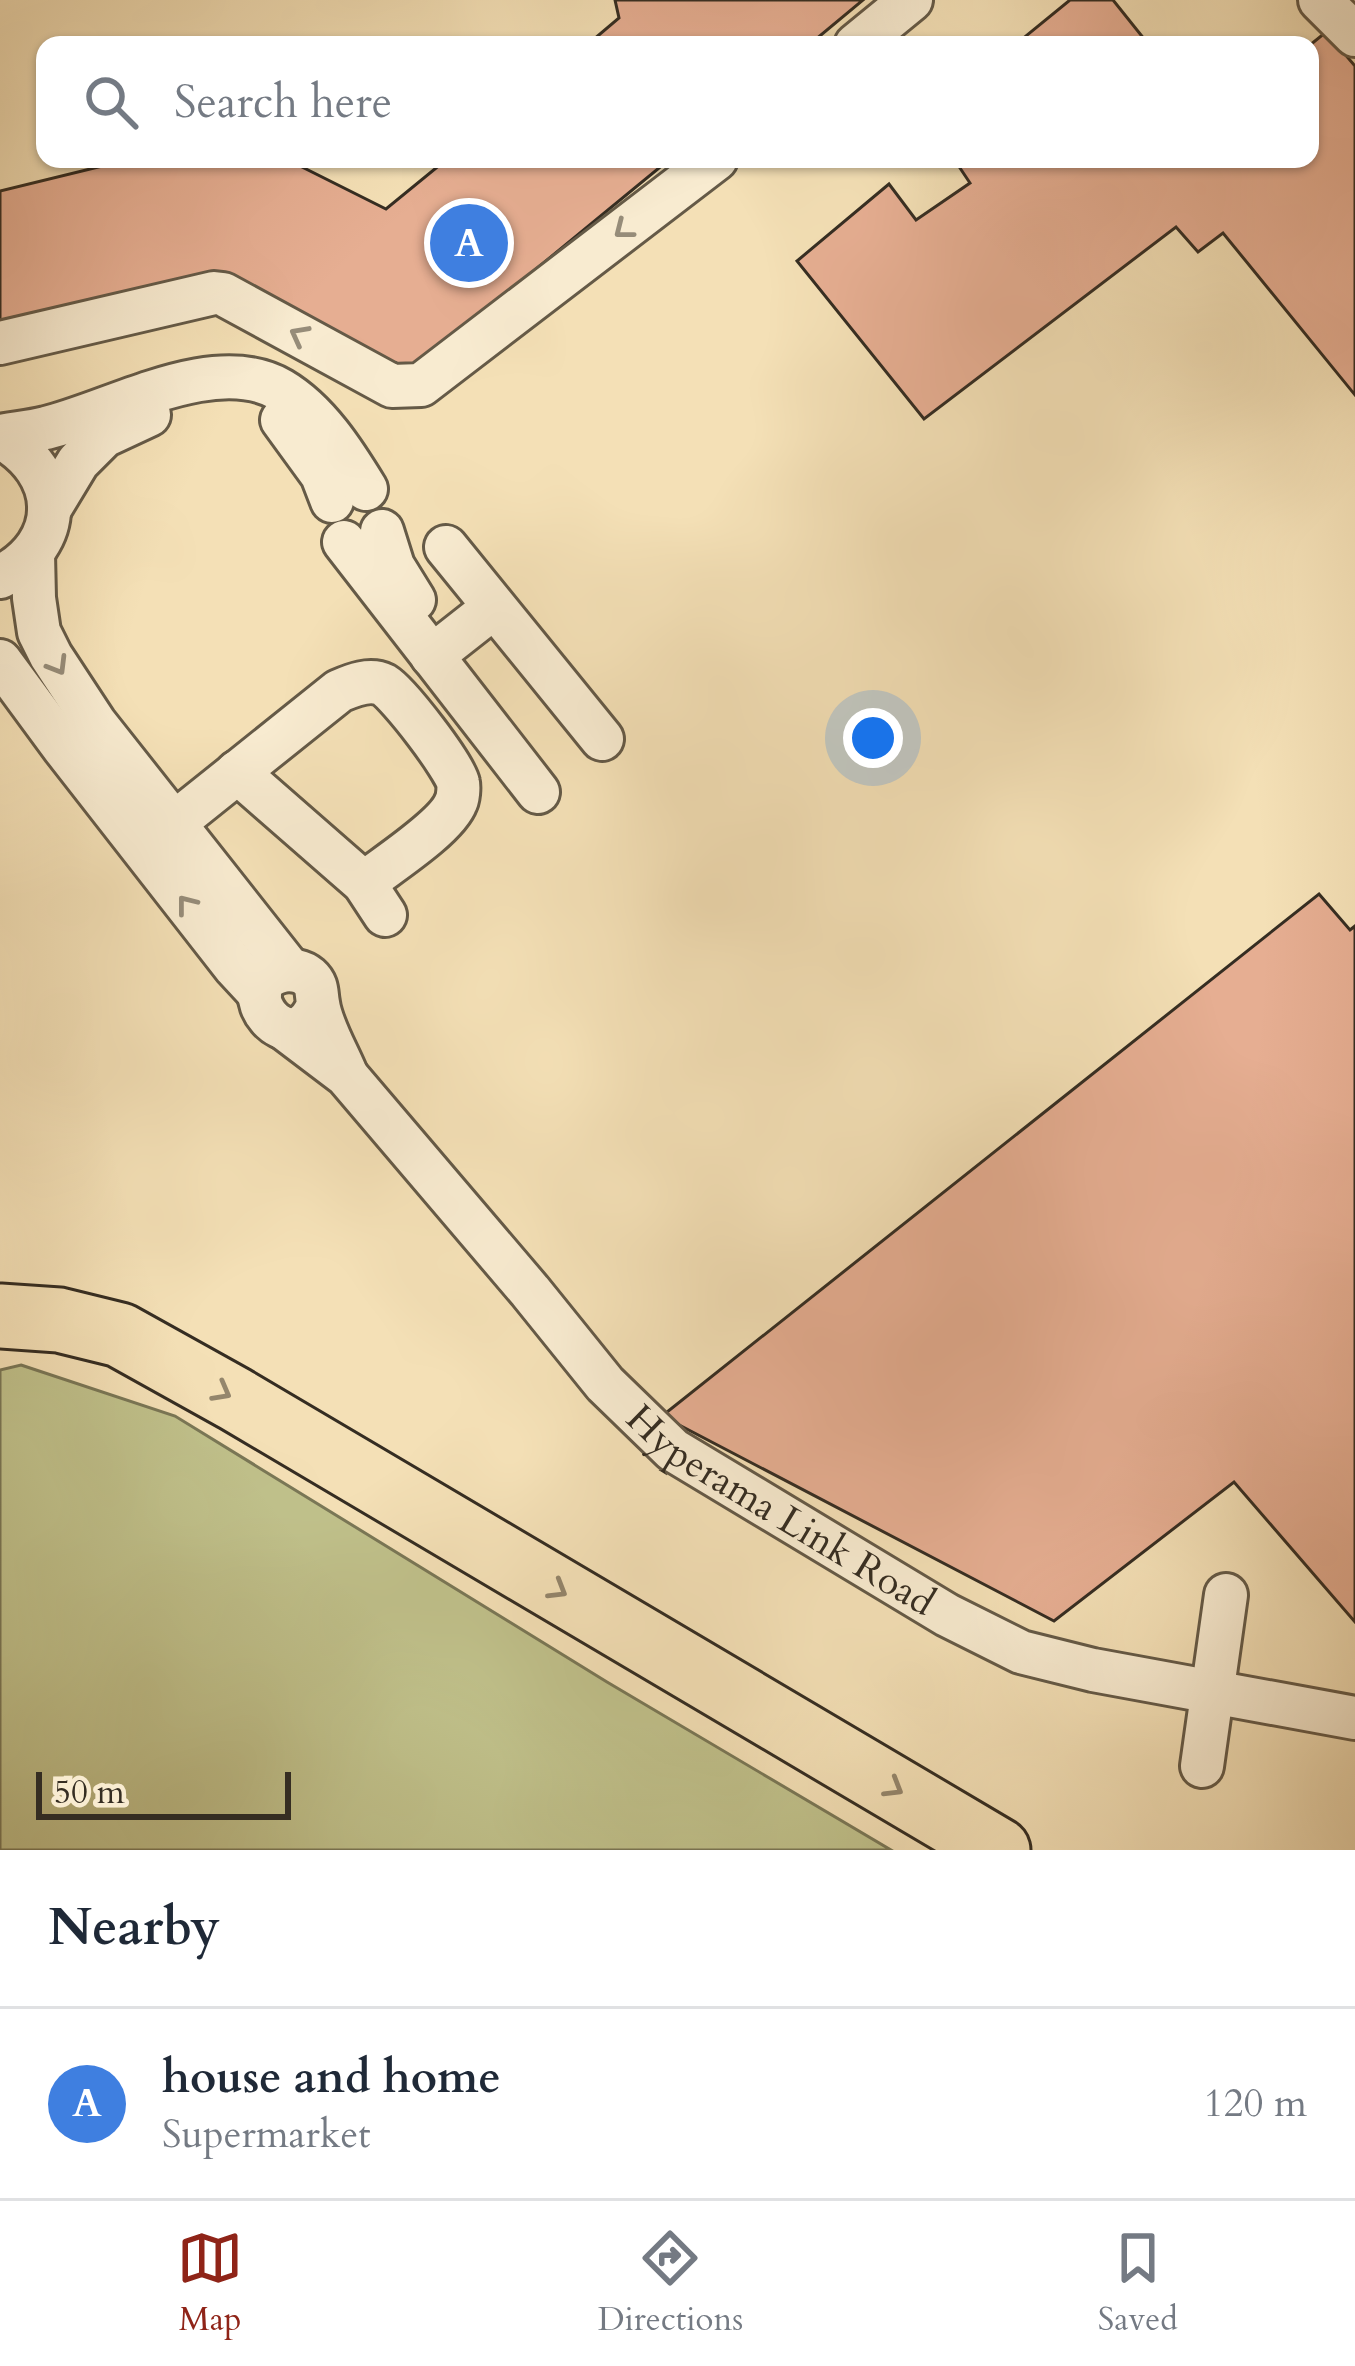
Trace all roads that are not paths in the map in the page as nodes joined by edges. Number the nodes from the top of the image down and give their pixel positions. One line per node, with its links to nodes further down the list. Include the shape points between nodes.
1 (911, 0): 4 (street)
2 (1320, 0): 3 (street)
3 (1355, 35)
4 (867, 36)
5 (704, 168): 6 (street, one-way to 6, via 422,386 392,386 214,292)
6 (0, 343)
7 (0, 437): 8 (street, via 184,384 249,379 300,404 342,451); 9 (street, via 36,464)
8 (349, 495): 9 (street, via 322,476 266,404 226,391 191,397 104,436); 13 (street, via 329,510 331,527 363,536 393,566)
9 (49, 510): 11 (street, via 45,533)
10 (446, 547): 12 (street)
11 (16, 566): 18 (street, Hyperama Link Road, one-way to 18, via 51,656)
12 (494, 608): 13 (street); 15 (street)
13 (441, 650): 17 (street, via 538,757)
14 (0, 661): 19 (street, Hyperama Link Road, one-way to 14, via 236,967)
15 (602, 740)
16 (237, 772): 16 (street, via 339,691 381,683 450,766 458,799 375,899); 18 (street)
17 (548, 784)
18 (172, 824): 19 (street, Hyperama Link Road)
19 (288, 999): 22 (street, Hyperama Link Road, via 605,1384 673,1450 1021,1652)
20 (0, 1316): 25 (highway, one-way to 25, via 120,1335)
21 (1226, 1595): 22 (street)
22 (1212, 1692): 23 (street, Hyperama Link Road); 24 (street)
23 (1355, 1718)
24 (1202, 1766)
25 (998, 1850)

